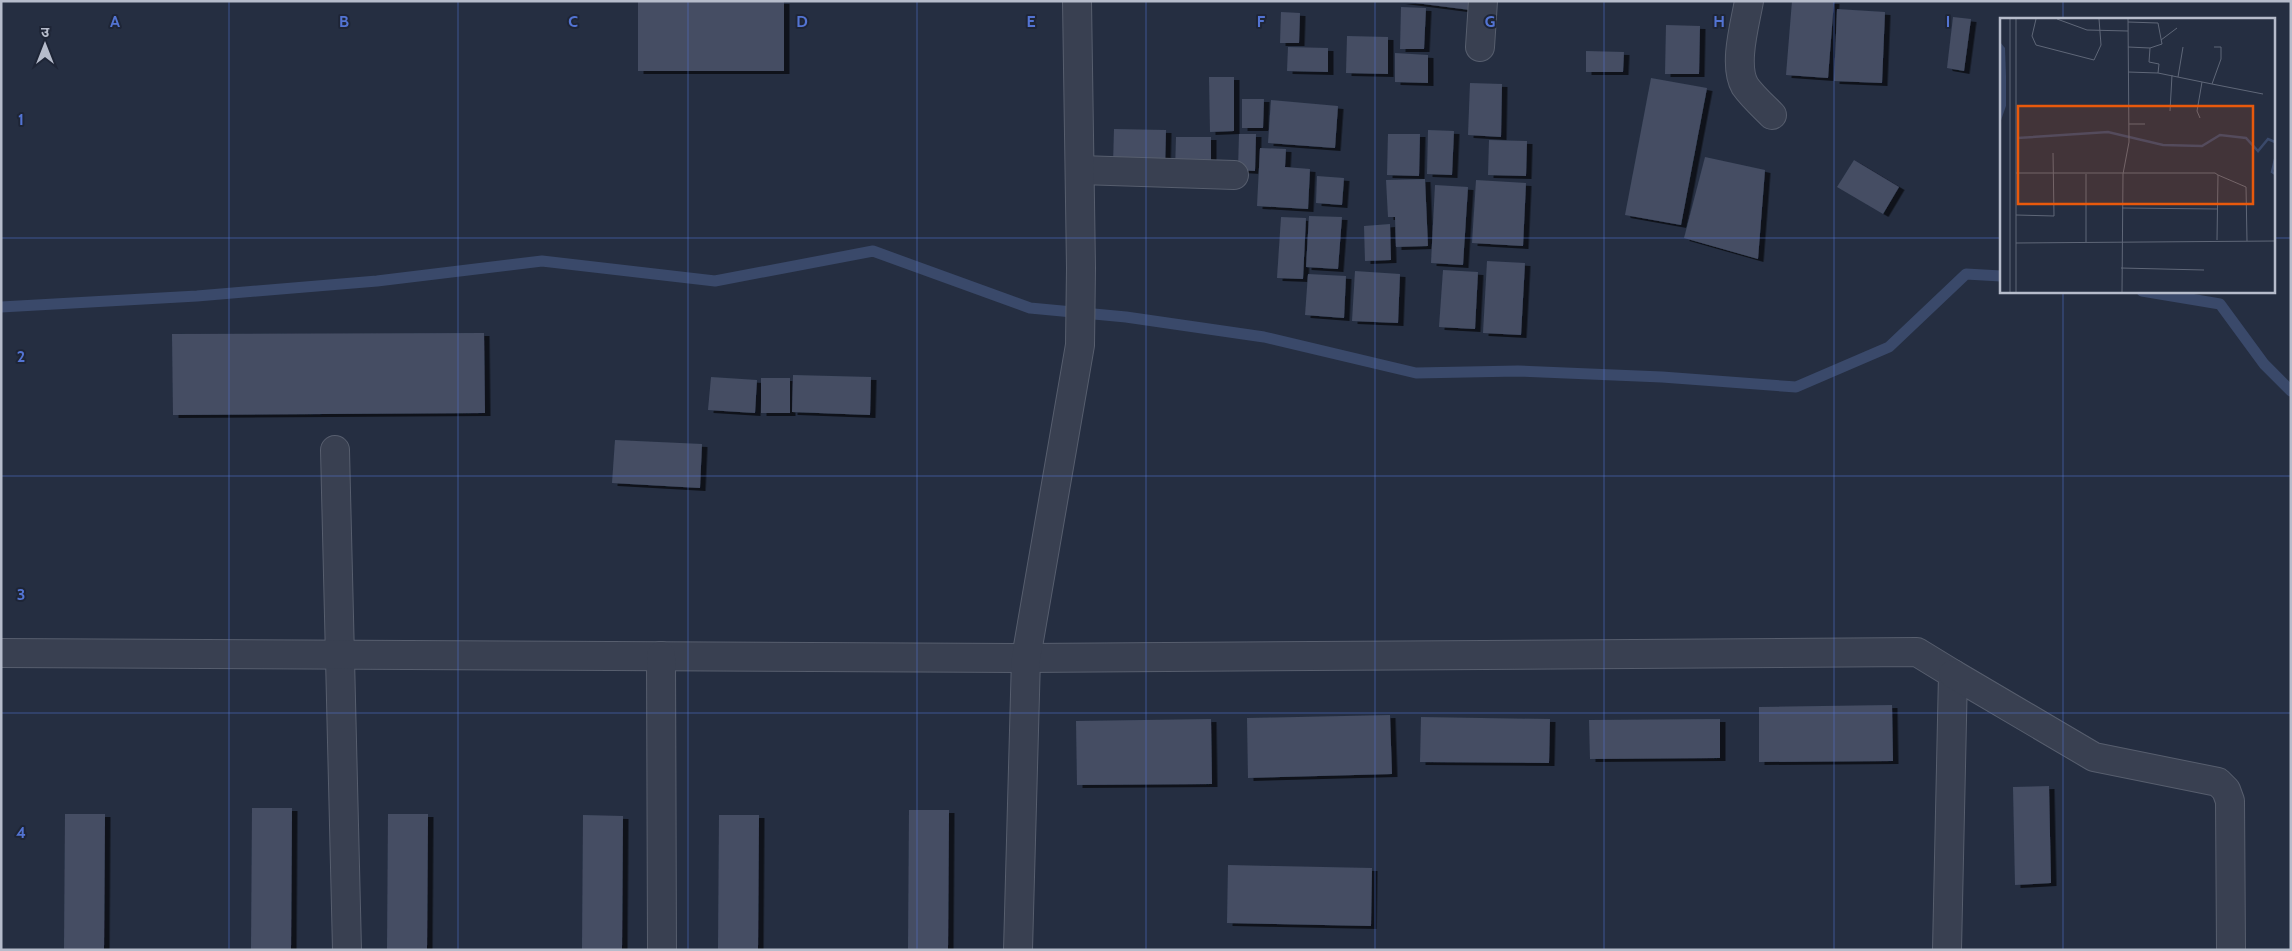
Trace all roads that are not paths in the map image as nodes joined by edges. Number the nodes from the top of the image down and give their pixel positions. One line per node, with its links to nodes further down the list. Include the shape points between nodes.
1 (1077, 1): 6 (street)
2 (1483, 1): 4 (street)
3 (1749, 1): 5 (street, via 1741,44 1741,70 1745,85)
4 (1480, 47)
5 (1772, 115)
6 (1080, 170): 7 (street); 12 (street, via 1080,345)
7 (1234, 175)
8 (335, 450): 10 (street)
9 (1, 653): 10 (street)
10 (341, 655): 11 (street); 14 (street)
11 (661, 656): 12 (street); 15 (street)
12 (1026, 658): 13 (street, via 1917,652); 16 (street)
13 (1953, 674): 17 (street); 18 (street, via 2094,758 2218,782 2226,790 2230,802)
14 (347, 950)
15 (662, 950)
16 (1018, 950)
17 (1947, 950)
18 (2232, 950)

